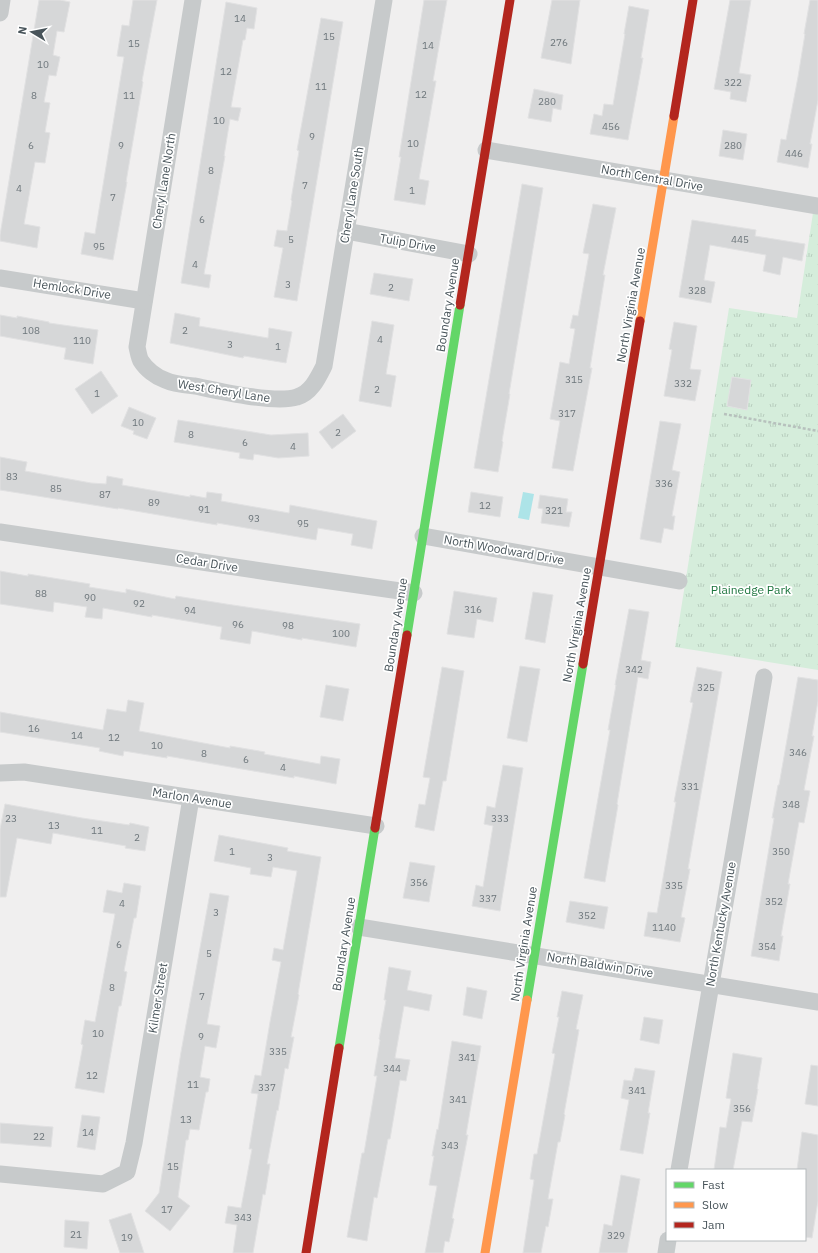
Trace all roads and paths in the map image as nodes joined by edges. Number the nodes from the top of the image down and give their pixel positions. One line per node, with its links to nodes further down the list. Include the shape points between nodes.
1 (2, 0): 6 (street)
2 (193, 0): 13 (street, Cheryl Lane North)
3 (384, 0): 10 (street, Cheryl Lane South)
4 (510, 0): 7 (main road, Boundary Avenue)
5 (694, 0): 8 (main road, North Virginia Avenue)
6 (0, 13)
7 (486, 150): 8 (street, North Central Drive); 11 (main road, Boundary Avenue)
8 (664, 180): 9 (street, North Central Drive); 20 (main road, North Virginia Avenue)
9 (818, 206)
10 (346, 231): 11 (street, Tulip Drive); 15 (street, Cheryl Lane South, via 324,366)
11 (469, 254): 19 (main road, Boundary Avenue)
12 (0, 278): 13 (street, Hemlock Drive)
13 (144, 300): 14 (street, Cheryl Lane North, via 137,347)
14 (141, 361): 15 (street, West Cheryl Lane, via 153,374 166,381 224,392 287,400 299,397)
15 (311, 387)
16 (724, 414): 17 (path)
17 (818, 431)
18 (0, 532): 22 (street, Cedar Drive)
19 (423, 536): 20 (street, North Woodward Drive); 22 (main road, Boundary Avenue)
20 (599, 567): 21 (street, North Woodward Drive); 28 (main road, North Virginia Avenue)
21 (679, 580)
22 (414, 593): 26 (main road, Boundary Avenue)
23 (764, 677): 29 (street, North Kentucky Avenue)
24 (4, 772): 25 (street, Marlon Avenue, via 24,772)
25 (191, 798): 26 (street, Marlon Avenue); 32 (street, Kilmer Street, via 134,1143 126,1172 103,1184)
26 (376, 826): 27 (main road, Boundary Avenue)
27 (359, 927): 28 (street, North Baldwin Drive); 34 (main road, Boundary Avenue)
28 (534, 954): 29 (street, North Baldwin Drive); 35 (main road, North Virginia Avenue)
29 (711, 984): 30 (street, North Baldwin Drive); 31 (street, North Kentucky Avenue)
30 (818, 1002)
31 (679, 1169)
32 (0, 1174)
33 (668, 1241): 36 (street)
34 (306, 1253)
35 (484, 1253)
36 (666, 1253)

